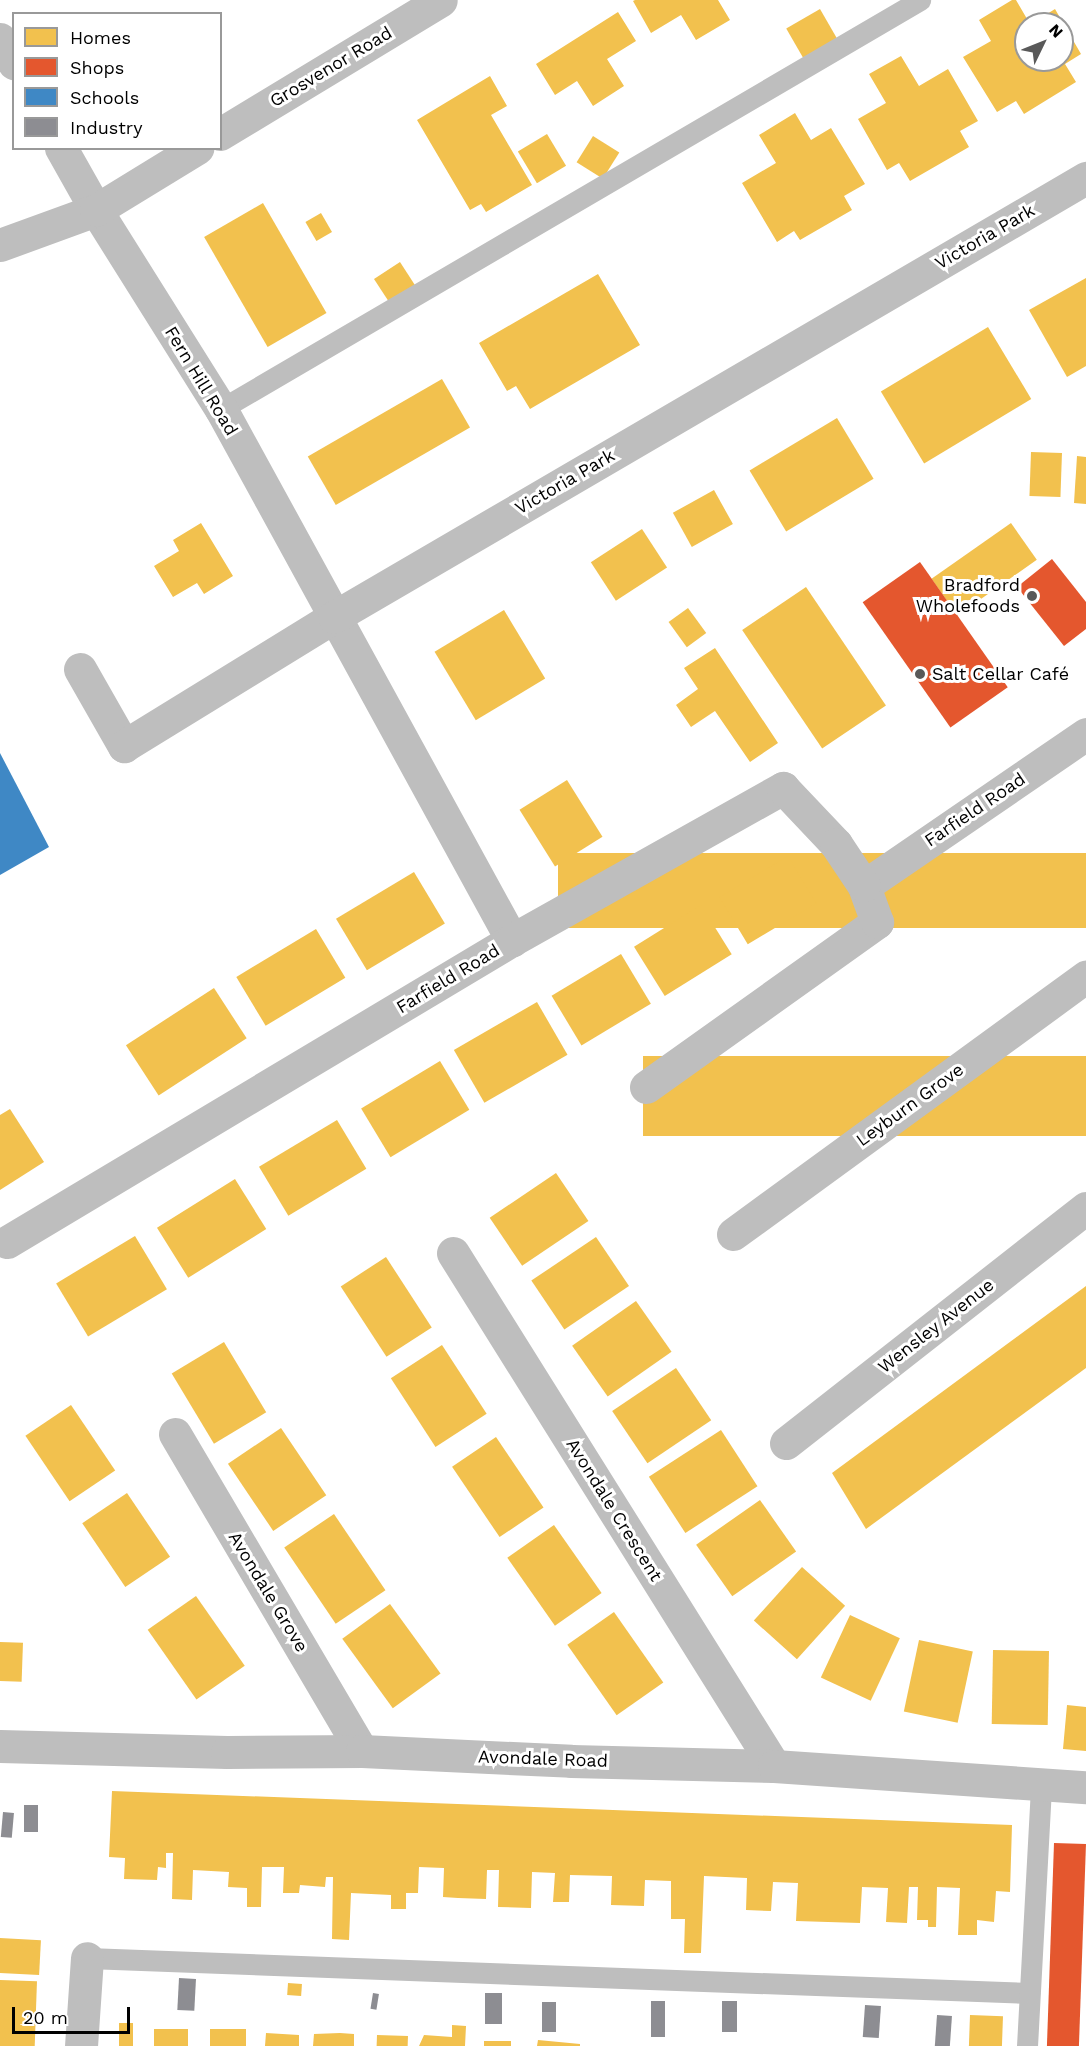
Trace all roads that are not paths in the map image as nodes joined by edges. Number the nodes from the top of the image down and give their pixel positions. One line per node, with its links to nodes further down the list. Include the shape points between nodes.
1 (441, 0): 5 (street, Grosvenor Road)
2 (920, 0): 11 (lane)
3 (0, 39): 4 (street)
4 (12, 60)
5 (222, 134)
6 (63, 150): 9 (street, Fern Hill Road)
7 (194, 150): 9 (street)
8 (1086, 178): 12 (street, Victoria Park)
9 (96, 210): 10 (street); 11 (street, Fern Hill Road)
10 (0, 245)
11 (221, 410): 12 (street, Fern Hill Road)
12 (334, 617): 13 (street, Victoria Park, via 124,746); 16 (street, Fern Hill Road)
13 (80, 669)
14 (1086, 734): 15 (street, Farfield Road)
15 (864, 886): 16 (street, Farfield Road, via 836,844 783,788); 18 (street, Farfield Road, via 877,922)
16 (512, 940): 21 (street, Farfield Road)
17 (1086, 977): 20 (street, Leyburn Grove)
18 (646, 1087)
19 (1086, 1208): 24 (street, Wensley Avenue)
20 (734, 1234)
21 (7, 1242)
22 (453, 1253): 27 (street, Avondale Crescent)
23 (175, 1434): 26 (street, Avondale Grove)
24 (786, 1443)
25 (0, 1746): 26 (street, Avondale Road, via 216,1752)
26 (362, 1751): 27 (street, Avondale Road)
27 (774, 1766): 28 (street, Avondale Road)
28 (1041, 1784): 29 (street, Avondale Road); 31 (lane)
29 (1086, 1787)
30 (87, 1959): 31 (lane); 32 (street)
31 (1029, 1993): 33 (lane)
32 (81, 2046)
33 (1027, 2046)

